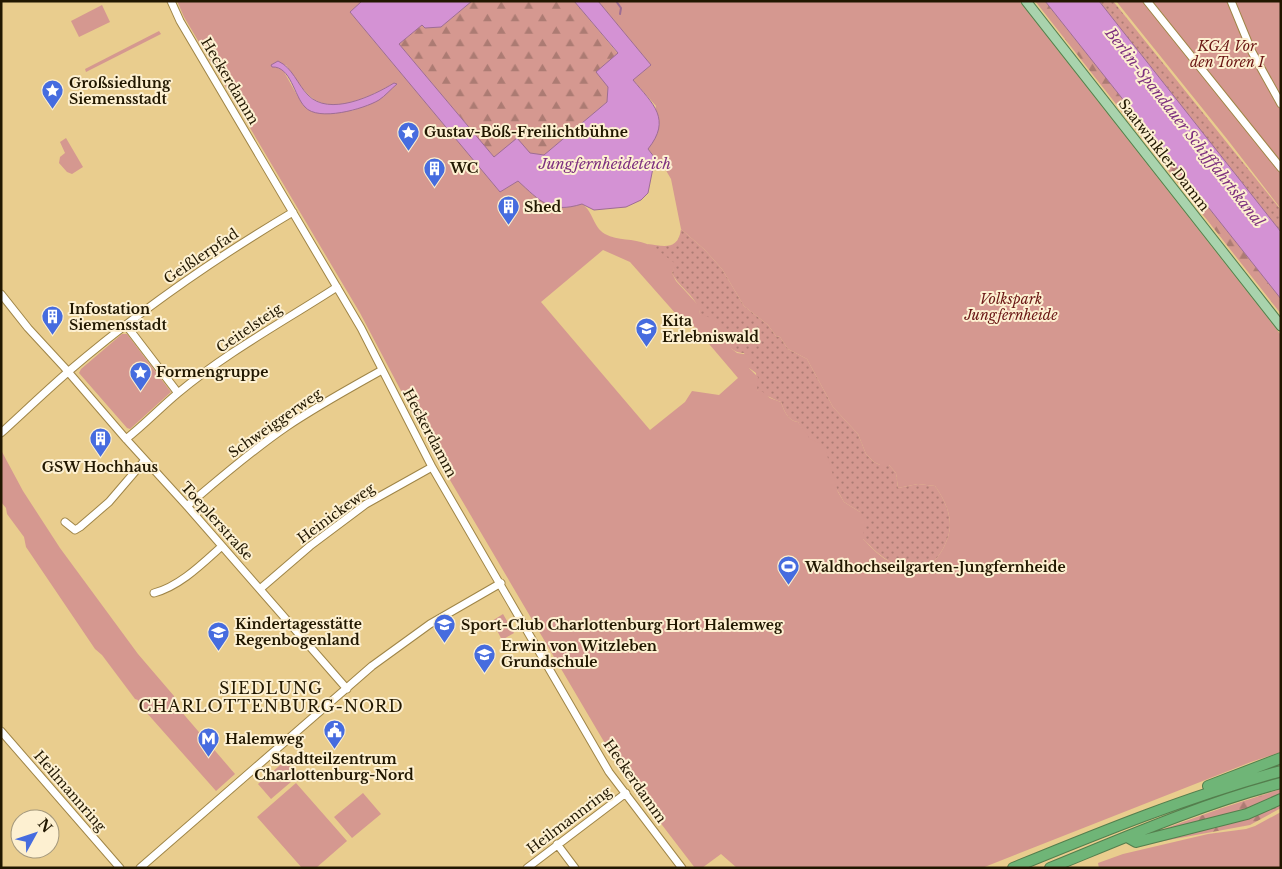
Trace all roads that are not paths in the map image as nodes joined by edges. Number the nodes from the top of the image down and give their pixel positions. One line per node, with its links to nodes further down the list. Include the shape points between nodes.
1 (171, 1): 7 (street, Heckerdamm)
2 (1026, 1): 11 (main road, Saatwinkler Damm)
3 (1147, 1): 6 (street)
4 (1231, 1): 5 (street, via 1252,52)
5 (1281, 104)
6 (1281, 168)
7 (293, 212): 8 (street, Heckerdamm); 10 (street, Geißlerpfad, via 194,274)
8 (337, 287): 12 (street, Heckerdamm); 14 (street, Geitelsteig, via 260,334)
9 (1, 294): 13 (street, Toeplerstraße)
10 (126, 325): 13 (street, Geißlerpfad); 14 (street)
11 (1281, 326)
12 (382, 370): 18 (street, Heckerdamm); 19 (street, Schweiggerweg, via 286,427 251,452)
13 (68, 371): 15 (street); 16 (street, Toeplerstraße)
14 (178, 393): 16 (street, Geitelsteig)
15 (1, 433)
16 (126, 439): 17 (street, Toeplerstraße)
17 (145, 460): 19 (street, Toeplerstraße); 20 (street, via 117,493 80,527 76,530)
18 (432, 467): 22 (street, Heckerdamm); 23 (street, Heinickeweg, via 363,506)
19 (188, 506): 21 (street, Toeplerstraße)
20 (65, 522)
21 (222, 546): 23 (street, Toeplerstraße); 24 (street, via 164,591)
22 (501, 583): 25 (street, via 430,624 376,663); 30 (street, Heckerdamm, via 609,772)
23 (260, 589): 25 (street, Toeplerstraße)
24 (154, 593)
25 (347, 689): 36 (street)
26 (1, 731): 35 (street, Heilmannring)
27 (1281, 758): 32 (highway)
28 (1281, 771): 32 (highway)
29 (1281, 783): 33 (highway, via 1212,803)
30 (626, 793): 34 (street, Heilmannring); 39 (street, Heckerdamm)
31 (1281, 798): 33 (highway, via 1247,814 1136,842)
32 (1150, 812): 40 (highway)
33 (1127, 837): 41 (highway)
34 (557, 844): 37 (street, Heilmannring); 38 (street)
35 (120, 868)
36 (140, 868)
37 (527, 868)
38 (575, 868)
39 (682, 868)
40 (1013, 868)
41 (1050, 868)

